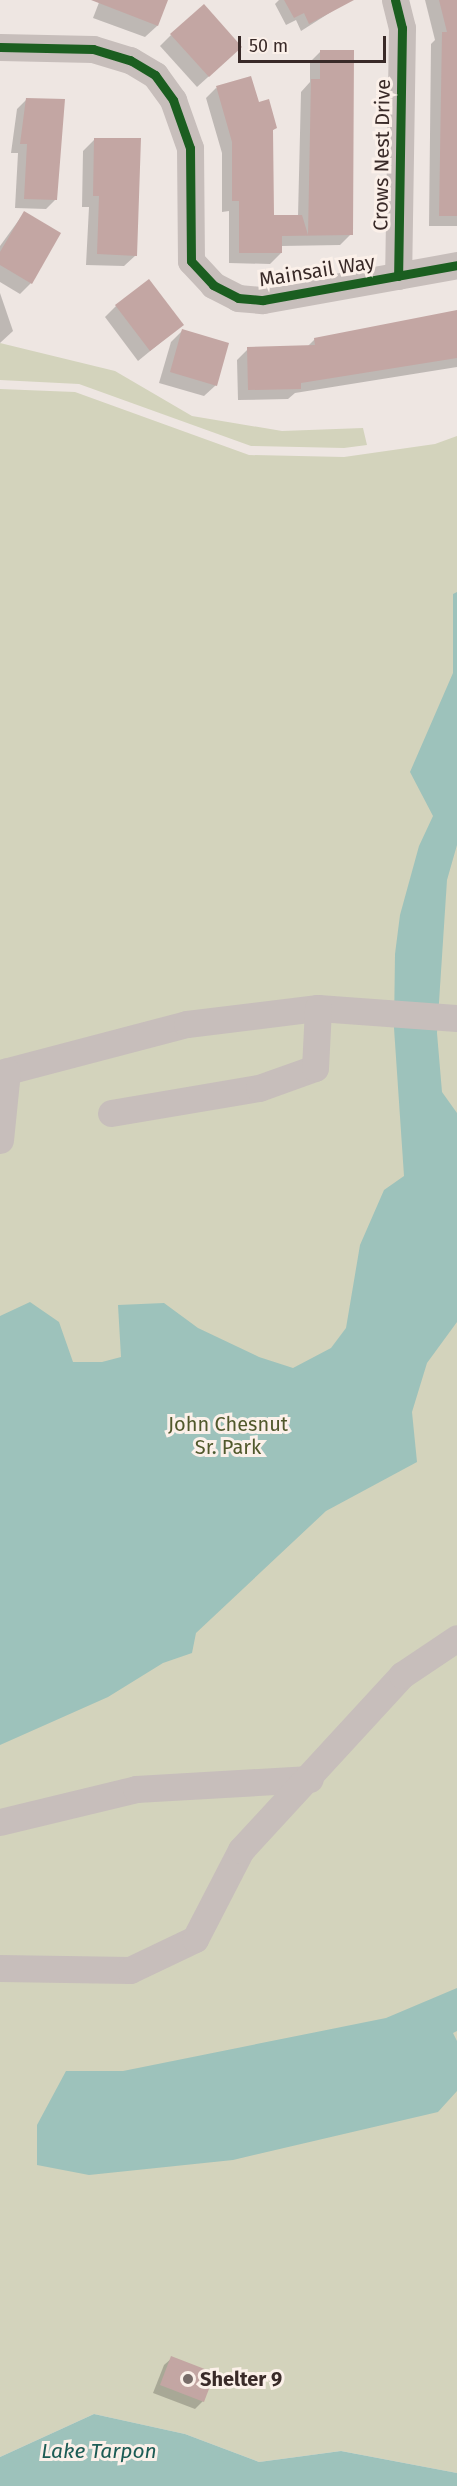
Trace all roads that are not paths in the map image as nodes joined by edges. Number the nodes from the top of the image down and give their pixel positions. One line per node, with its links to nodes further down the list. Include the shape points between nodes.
1 (395, 0): 4 (street, Crows Nest Drive, via 402,28)
2 (0, 47): 4 (street, Mainsail Way, via 93,49 130,60 154,75 173,100 190,148 190,261 213,285 238,298 263,300)
3 (457, 265): 4 (street, Mainsail Way)
4 (398, 276)
5 (318, 1008): 6 (street); 7 (street, via 188,1024); 8 (street, via 315,1068 259,1088)
6 (450, 1017)
7 (3, 1072): 9 (street)
8 (111, 1113)
9 (0, 1140)
10 (457, 1638): 11 (street, via 402,1675 347,1732)
11 (310, 1779): 12 (street, via 136,1789); 13 (street, via 241,1850 195,1939 130,1970)
12 (0, 1822)
13 (0, 1968)

